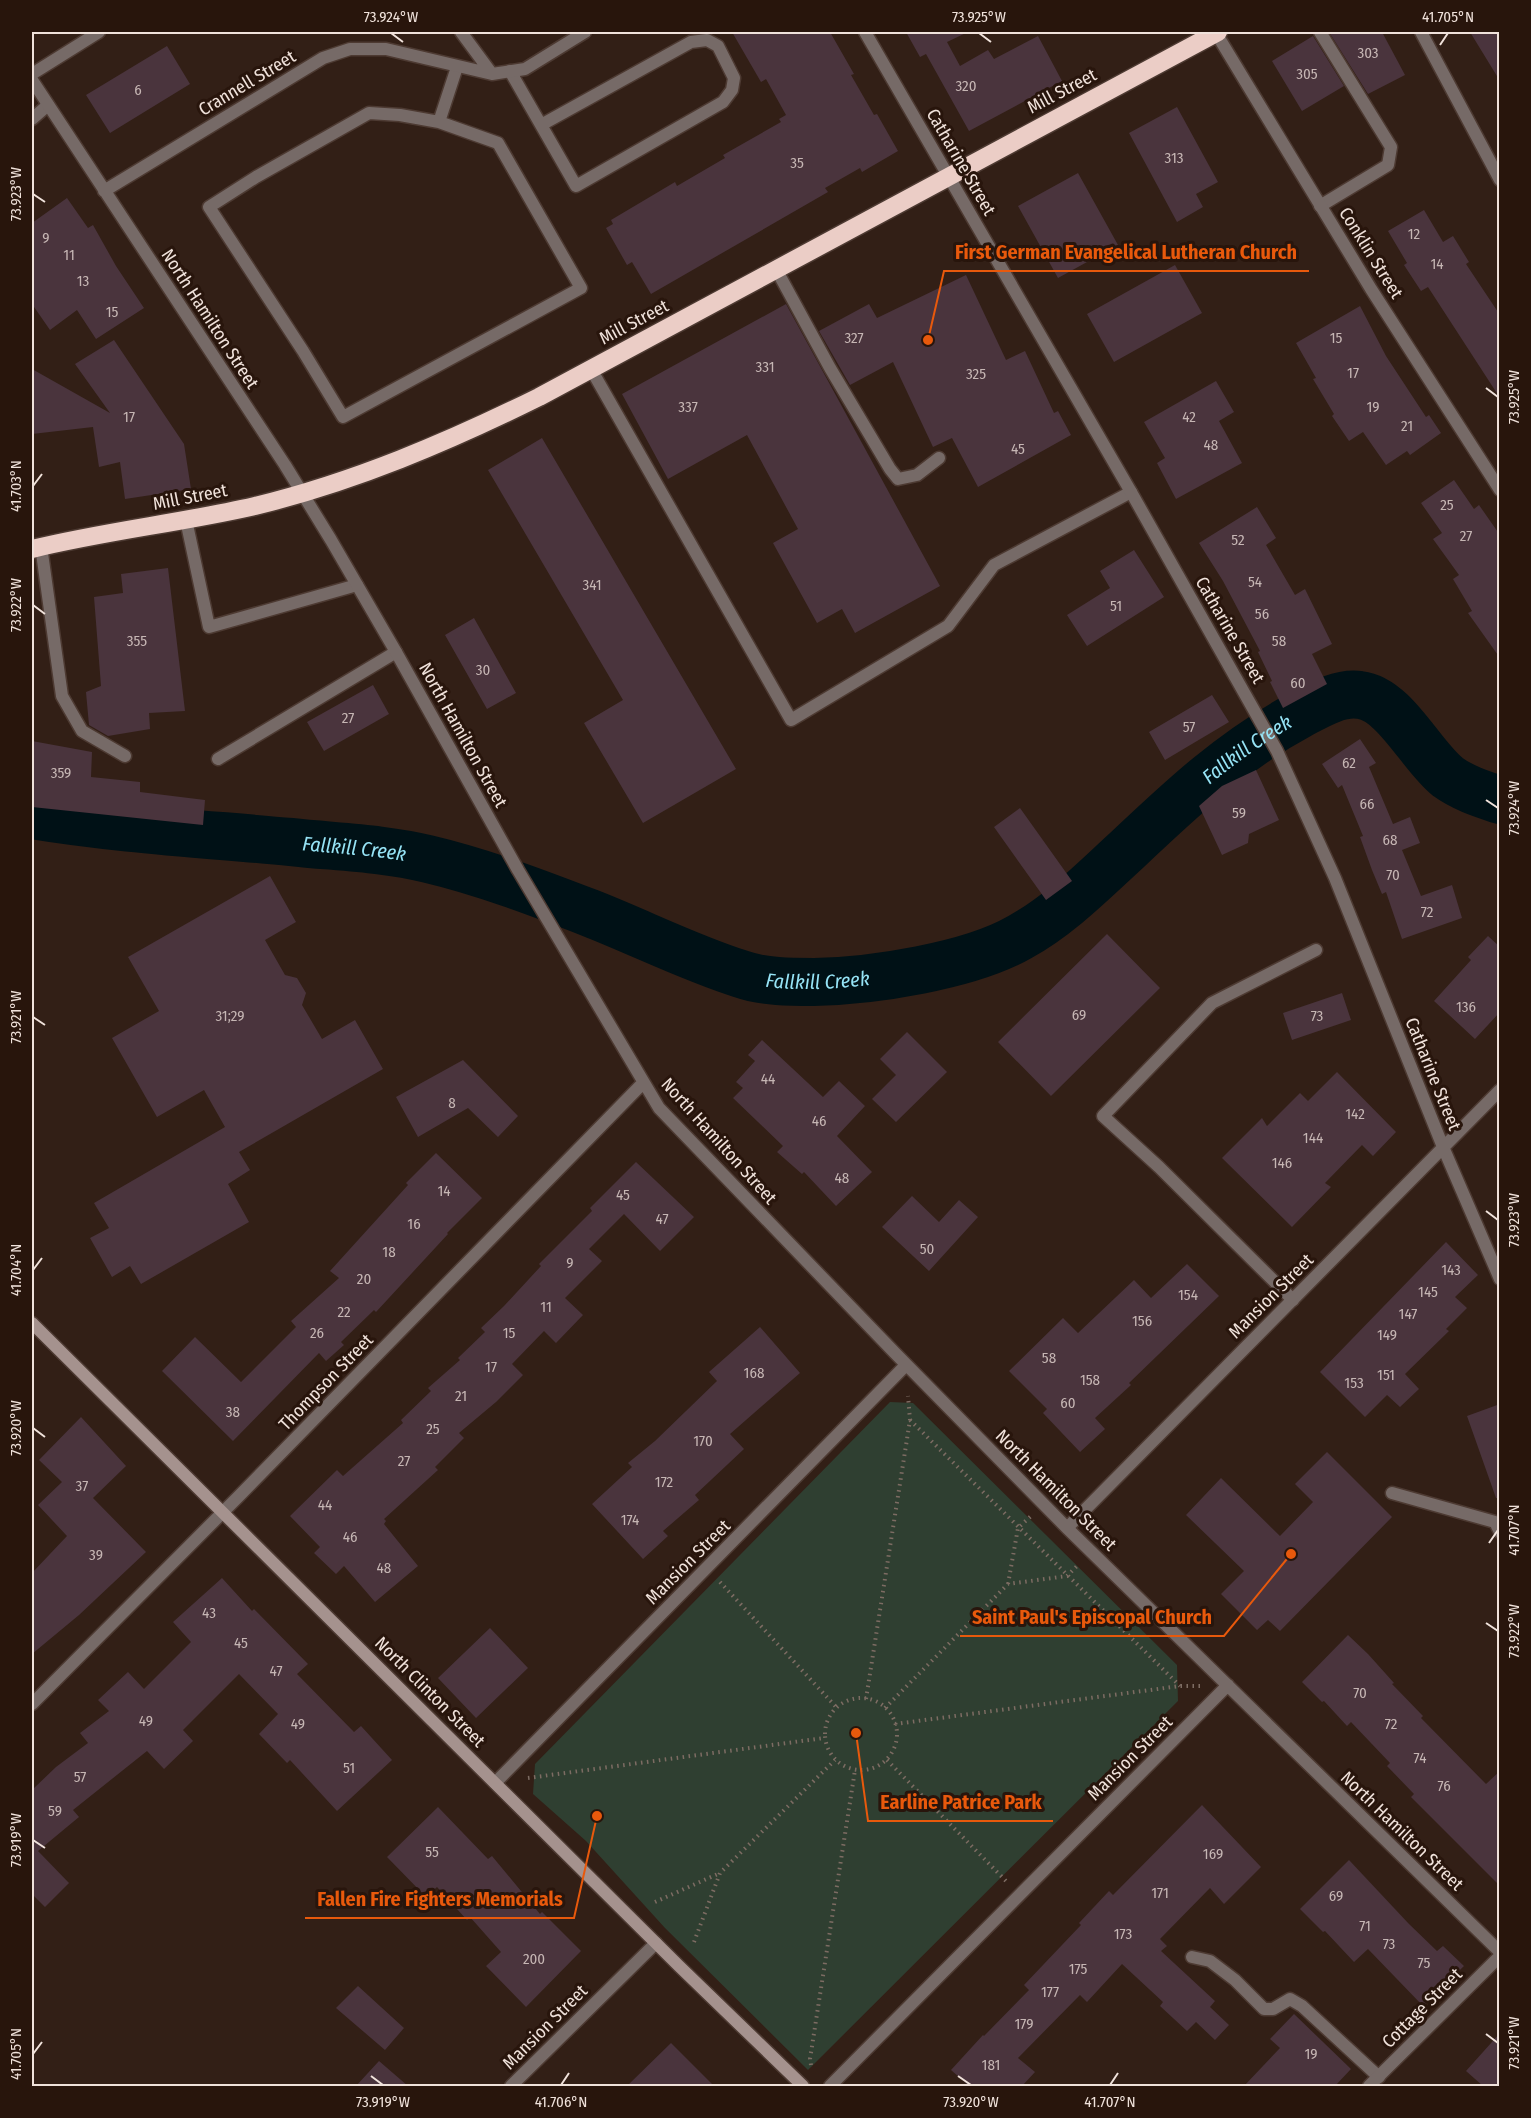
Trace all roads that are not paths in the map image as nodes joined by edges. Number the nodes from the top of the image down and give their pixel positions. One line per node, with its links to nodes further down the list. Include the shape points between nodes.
1 (99, 32): 10 (street)
2 (461, 32): 11 (street)
3 (585, 32): 9 (street, Crannell Street, via 525,69)
4 (865, 32): 17 (street, Catharine Street)
5 (1320, 32): 20 (street, via 1391,147 1388,165)
6 (1421, 32): 18 (street)
7 (1207, 34): 17 (highway, Mill Street); 20 (street, Conklin Street)
8 (457, 67): 11 (street, Crannell Street); 15 (street); 19 (street, Crannell Street, via 386,49 350,49 323,58)
9 (510, 71): 11 (street, Crannell Street); 16 (street)
10 (32, 74)
11 (492, 74)
12 (32, 80): 13 (street, North Hamilton Street)
13 (48, 105): 14 (street); 19 (street, North Hamilton Street)
14 (32, 119)
15 (439, 122): 15 (street, via 369,113 209,207 343,417 581,288 498,143)
16 (541, 125): 16 (street, via 576,186 723,102 732,90 734,78 718,46 707,40 691,42)
17 (948, 176): 21 (highway, Mill Street); 25 (street, Catharine Street)
18 (1500, 180)
19 (104, 191): 26 (street, North Hamilton Street)
20 (1320, 206): 24 (street, Conklin Street)
21 (776, 269): 22 (highway, Mill Street); 23 (street, via 830,368 898,479 917,475)
22 (591, 369): 25 (street, via 791,720 948,626 994,565); 26 (highway, Mill Street, via 453,438)
23 (939, 458)
24 (1500, 490)
25 (1131, 492): 36 (street, Catharine Street, via 1277,751 1335,878)
26 (302, 493): 27 (highway, Mill Street); 29 (street, North Hamilton Street)
27 (186, 520): 28 (highway, Mill Street); 29 (street, via 209,627)
28 (36, 548): 31 (street, via 62,696 82,731)
29 (357, 585): 30 (street, North Hamilton Street)
30 (396, 652): 32 (street); 34 (street, North Hamilton Street)
31 (125, 756)
32 (218, 759)
33 (1316, 950): 38 (street, via 1212,1003 1103,1116)
34 (643, 1083): 40 (street, North Hamilton Street, via 659,1108); 42 (street, Thompson Street)
35 (1500, 1090): 36 (street, Mansion Street)
36 (1443, 1147): 37 (street, Catharine Street); 38 (street, Mansion Street)
37 (1500, 1279)
38 (1293, 1299): 43 (street, Mansion Street)
39 (32, 1323): 42 (street, North Clinton Street)
40 (906, 1365): 43 (street, North Hamilton Street); 47 (street, Mansion Street)
41 (1392, 1493): 44 (street, via 1495,1522)
42 (223, 1513): 46 (street, Thompson Street); 47 (street, North Clinton Street)
43 (1067, 1528): 45 (street, North Hamilton Street)
44 (1500, 1532)
45 (1227, 1685): 49 (street, North Hamilton Street); 54 (street, Mansion Street)
46 (32, 1704)
47 (495, 1783): 48 (street, North Clinton Street)
48 (656, 1943): 52 (street, Mansion Street); 53 (street, North Clinton Street)
49 (1500, 1954): 51 (street, Cottage Street)
50 (1192, 1958): 51 (street, via 1210,1961 1264,2009 1273,2009 1290,1999 1302,2006)
51 (1379, 2077): 55 (street, Cottage Street)
52 (511, 2086)
53 (803, 2086)
54 (830, 2086)
55 (1369, 2086)

